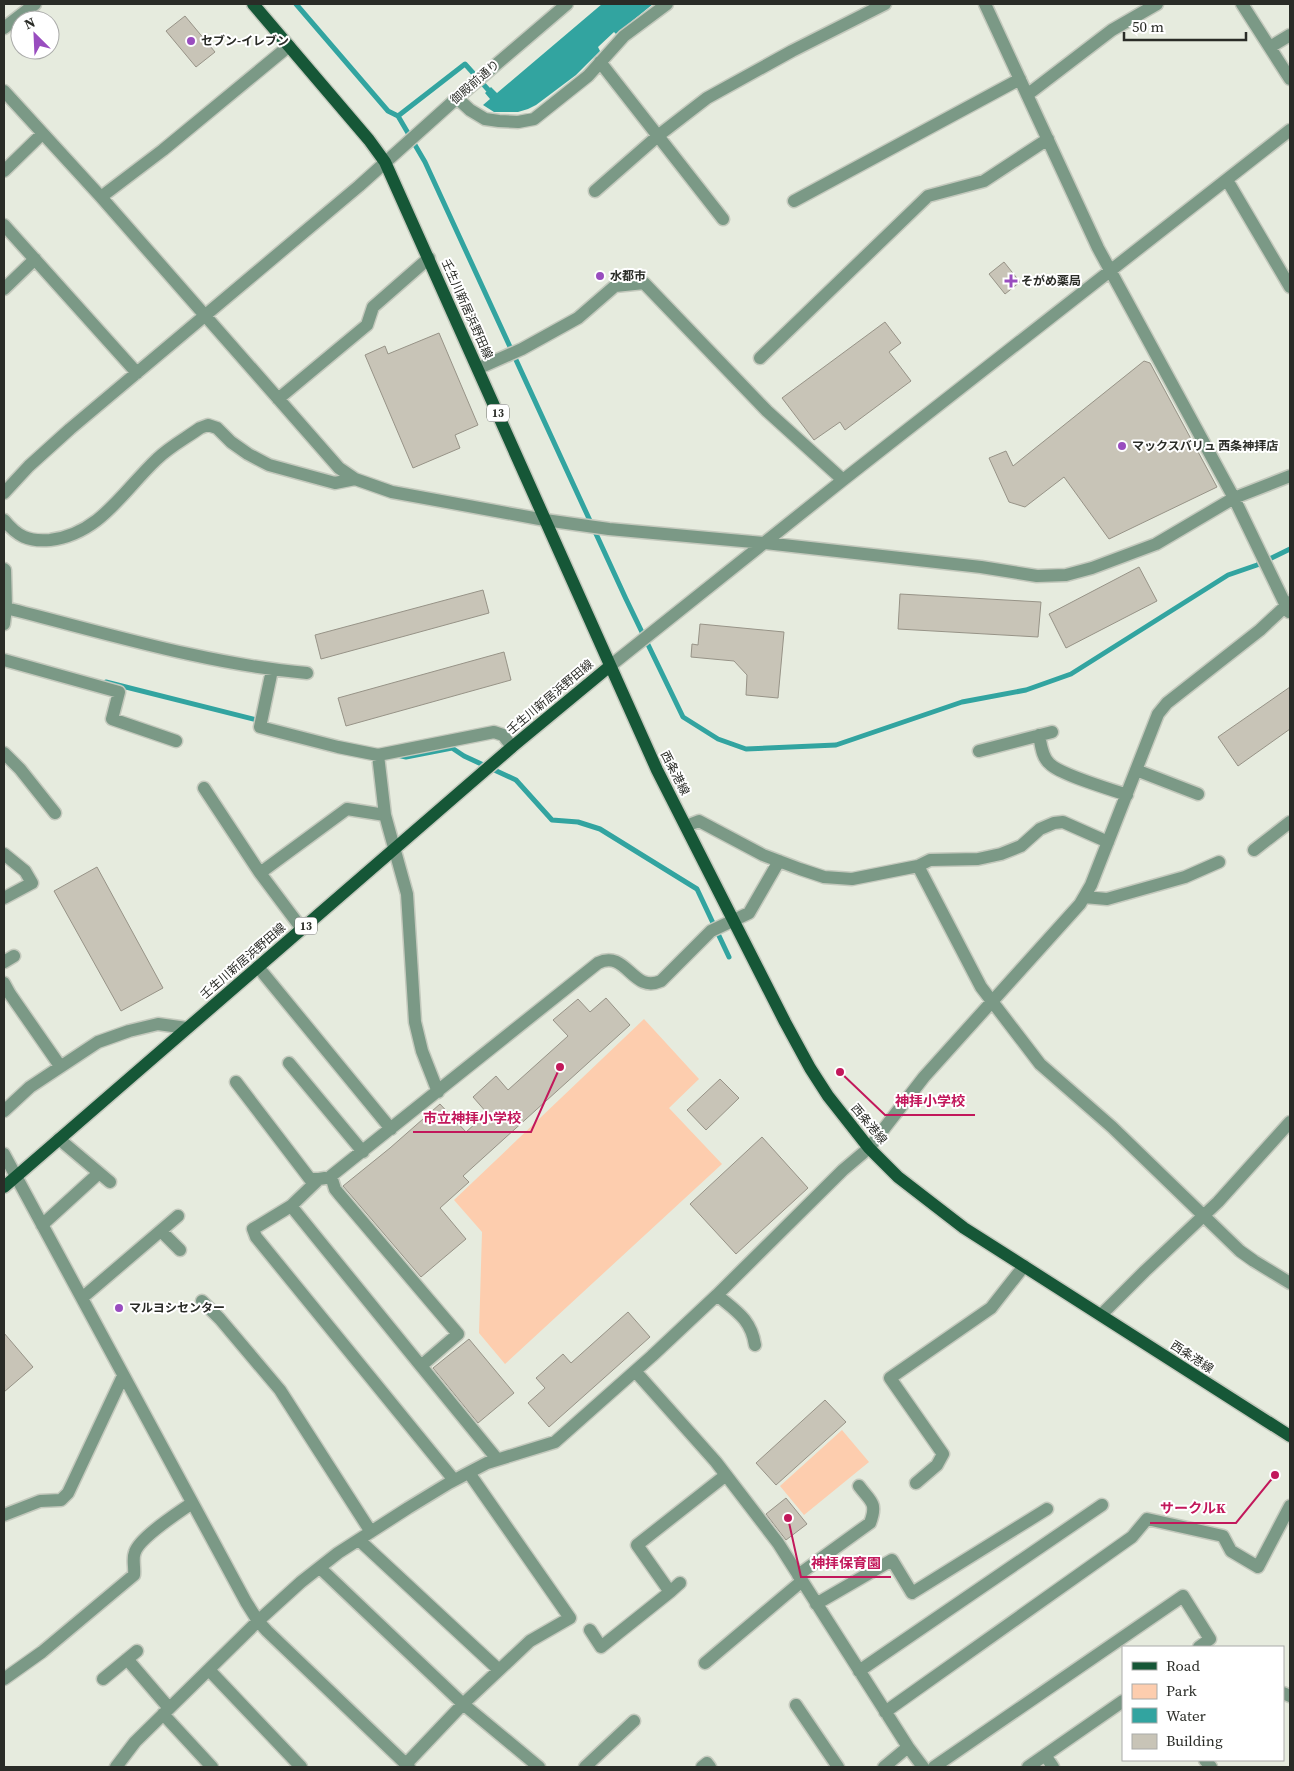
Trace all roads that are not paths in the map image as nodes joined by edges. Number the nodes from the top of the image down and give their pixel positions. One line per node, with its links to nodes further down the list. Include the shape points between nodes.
1 (35, 4): 9 (street)
2 (253, 4): 11 (main road, 壬生川新居浜野田線 / 13)
3 (567, 4): 18 (street, 御殿前通り)
4 (667, 4): 13 (street, via 624,36)
5 (885, 4): 21 (street, via 707,98)
6 (985, 4): 14 (street)
7 (1157, 4): 17 (street, via 1112,30)
8 (1242, 4): 12 (street)
9 (4, 28)
10 (1290, 36): 12 (street)
11 (290, 46): 23 (main road, 壬生川新居浜野田線 / 13); 27 (street)
12 (1270, 47): 15 (street)
13 (600, 62): 18 (street, via 588,76 534,119 518,122 485,119); 21 (street)
14 (1020, 79): 17 (street); 28 (street)
15 (1290, 79)
16 (4, 91): 20 (street)
17 (1027, 95): 22 (street)
18 (457, 98): 23 (street, 御殿前通り)
19 (1290, 130): 25 (street)
20 (42, 134): 24 (street); 27 (street)
21 (658, 136): 26 (street); 29 (street)
22 (1048, 139): 33 (street); 37 (street, via 984,182 928,196)
23 (385, 162): 31 (main road, 壬生川新居浜野田線 / 13); 36 (street, 御殿前通り)
24 (4, 171)
25 (1227, 180): 33 (street); 34 (street)
26 (595, 191)
27 (101, 197): 36 (street)
28 (794, 201)
29 (723, 219)
30 (4, 225): 32 (street)
31 (429, 258): 38 (main road, 壬生川新居浜野田線 / 13); 40 (street, via 373,308 367,325)
32 (35, 259): 35 (street); 39 (street)
33 (1110, 271): 43 (street); 45 (street)
34 (1290, 287)
35 (4, 289)
36 (204, 316): 39 (street, 御殿前通り); 40 (street)
37 (760, 358)
38 (478, 368): 43 (street, via 522,349 578,318 614,286 644,282 767,411); 47 (main road, 壬生川新居浜野田線 / 13)
39 (137, 372): 44 (street, 御殿前通り, via 29,466)
40 (278, 399): 42 (street, via 339,468)
41 (1290, 476): 45 (street)
42 (355, 479): 46 (street, via 335,484 269,465 208,425 157,458 111,509 94,524 76,533 41,541 24,538); 47 (street, via 392,492)
43 (843, 480): 48 (street)
44 (4, 493)
45 (1234, 498): 48 (street, via 1156,544 1066,575 1037,576); 50 (street)
46 (4, 520)
47 (545, 520): 48 (street); 54 (main road, 壬生川新居浜野田線 / 13)
48 (765, 543): 54 (street)
49 (4, 569): 51 (street)
50 (1289, 607): 64 (street, via 1167,703 1158,714)
51 (6, 608): 52 (street); 55 (street, via 177,652)
52 (4, 624)
53 (4, 660): 59 (street, via 119,692 112,719)
54 (610, 666): 60 (main road, 壬生川新居浜野田線 / 13); 71 (main road, 西条港線)
55 (272, 670): 56 (street); 63 (street, via 260,727)
56 (307, 673)
57 (1052, 732): 58 (street)
58 (1039, 735): 61 (street); 66 (street, via 1049,764 1060,771)
59 (176, 741)
60 (512, 747): 63 (street, via 503,735 494,732); 73 (main road, 壬生川新居浜野田線 / 13)
61 (979, 751)
62 (4, 753): 68 (street)
63 (378, 756): 69 (street)
64 (1136, 770): 66 (street); 67 (street)
65 (204, 788): 79 (street)
66 (1127, 794): 72 (street)
67 (1198, 794)
68 (55, 813)
69 (385, 815): 73 (street); 79 (street, via 347,808)
70 (1290, 822): 74 (street)
71 (686, 826): 76 (street, via 699,821); 82 (main road, 西条港線)
72 (1108, 842): 78 (street, via 1063,822 1054,823 1022,846 1001,854 978,859 930,860); 80 (street)
73 (395, 848): 83 (main road, 壬生川新居浜野田線 / 13); 91 (street, via 407,894 415,1022)
74 (1254, 850)
75 (4, 854): 81 (street, via 25,872 32,883)
76 (779, 861): 78 (street, via 824,876 852,879); 82 (street, via 749,913)
77 (1219, 862): 80 (street, via 1185,877 1106,898)
78 (918, 866): 86 (street, via 971,970)
79 (260, 873): 83 (street)
80 (1084, 897): 86 (street)
81 (4, 898)
82 (734, 920): 91 (street, via 711,931 653,985 640,981 613,960 598,963); 96 (main road, 西条港線, via 810,1068)
83 (302, 929): 84 (main road, 壬生川新居浜野田線 / 13)
84 (258, 967): 87 (main road, 壬生川新居浜野田線 / 13); 94 (street)
85 (4, 983): 89 (street)
86 (993, 1002): 96 (street, via 924,1078); 105 (street, via 1040,1064)
87 (187, 1028): 89 (street, via 158,1024 129,1032 98,1042); 95 (main road, 壬生川新居浜野田線 / 13)
88 (288, 1063): 97 (street)
89 (60, 1066): 92 (street)
90 (236, 1082): 101 (street, via 310,1179)
91 (438, 1092): 94 (street)
92 (4, 1111)
93 (1290, 1122): 105 (street)
94 (391, 1129): 97 (street)
95 (59, 1139): 99 (street); 100 (main road, 壬生川新居浜野田線 / 13)
96 (869, 1148): 110 (main road, 西条港線, via 898,1178 928,1202); 112 (street)
97 (363, 1152): 101 (street)
98 (4, 1154): 100 (street)
99 (99, 1173): 102 (street); 107 (street)
100 (16, 1176): 103 (main road, 壬生川新居浜野田線 / 13); 107 (street)
101 (325, 1178): 104 (street); 117 (street, via 458,1334)
102 (110, 1182)
103 (4, 1187)
104 (291, 1206): 117 (street); 124 (street, via 254,1229 256,1237)
105 (1204, 1215): 111 (street, via 1240,1251); 115 (street)
106 (178, 1216): 108 (street)
107 (42, 1225): 113 (street)
108 (161, 1230): 109 (street); 113 (street)
109 (180, 1250)
110 (1024, 1266): 115 (main road, 西条港線); 125 (street, via 991,1308 890,1378 943,1454 937,1465)
111 (1290, 1283)
112 (717, 1295): 116 (street, via 745,1319 753,1332); 118 (street)
113 (82, 1298): 119 (street)
114 (202, 1301): 132 (street, via 280,1390)
115 (1101, 1315): 120 (main road, 西条港線)
116 (755, 1345)
117 (421, 1366): 121 (street)
118 (635, 1371): 121 (street, via 555,1442); 123 (street)
119 (123, 1376): 127 (street); 131 (street, via 68,1493 61,1500 40,1501)
120 (1290, 1436)
121 (497, 1459): 122 (street)
122 (469, 1473): 124 (street); 146 (street, via 570,1618 530,1641)
123 (726, 1475): 135 (street, via 778,1543); 137 (street, via 636,1545)
124 (454, 1480): 132 (street)
125 (916, 1483)
126 (859, 1486): 135 (street, via 874,1505 870,1523)
127 (192, 1503): 139 (street); 148 (street, via 136,1549 134,1575 42,1652)
128 (1102, 1505): 147 (street)
129 (1290, 1506): 154 (street, via 1258,1567 1231,1551 1223,1536 1147,1519 1132,1537)
130 (1047, 1509): 138 (street, via 912,1593 892,1560)
131 (4, 1515)
132 (371, 1532): 133 (street)
133 (359, 1540): 134 (street); 146 (street)
134 (320, 1568): 139 (street); 151 (street)
135 (800, 1578): 138 (street); 144 (street)
136 (680, 1583): 137 (street)
137 (670, 1592): 140 (street, via 602,1646)
138 (816, 1604): 147 (street)
139 (258, 1621): 145 (street); 159 (street)
140 (590, 1630)
141 (1214, 1643): 169 (street, via 1184,1596)
142 (137, 1651): 143 (street)
143 (127, 1659): 149 (street); 153 (street)
144 (705, 1663)
145 (208, 1670): 153 (street); 161 (street)
146 (499, 1670): 151 (street)
147 (859, 1671): 154 (street)
148 (4, 1679)
149 (103, 1679)
150 (1122, 1702): 157 (street)
151 (463, 1704): 159 (street); 162 (street)
152 (796, 1706): 166 (street)
153 (166, 1711): 158 (street, via 135,1742); 160 (street)
154 (885, 1712): 156 (street)
155 (634, 1721): 163 (street)
156 (908, 1747): 167 (street); 168 (street)
157 (1046, 1755): 170 (street); 171 (street)
158 (119, 1766)
159 (407, 1766)
160 (212, 1767)
161 (301, 1767)
162 (539, 1767)
163 (585, 1767)
164 (702, 1767): 165 (street, via 707,1763)
165 (710, 1767)
166 (838, 1767)
167 (884, 1767)
168 (923, 1767)
169 (934, 1767)
170 (1028, 1767)
171 (1053, 1767)

